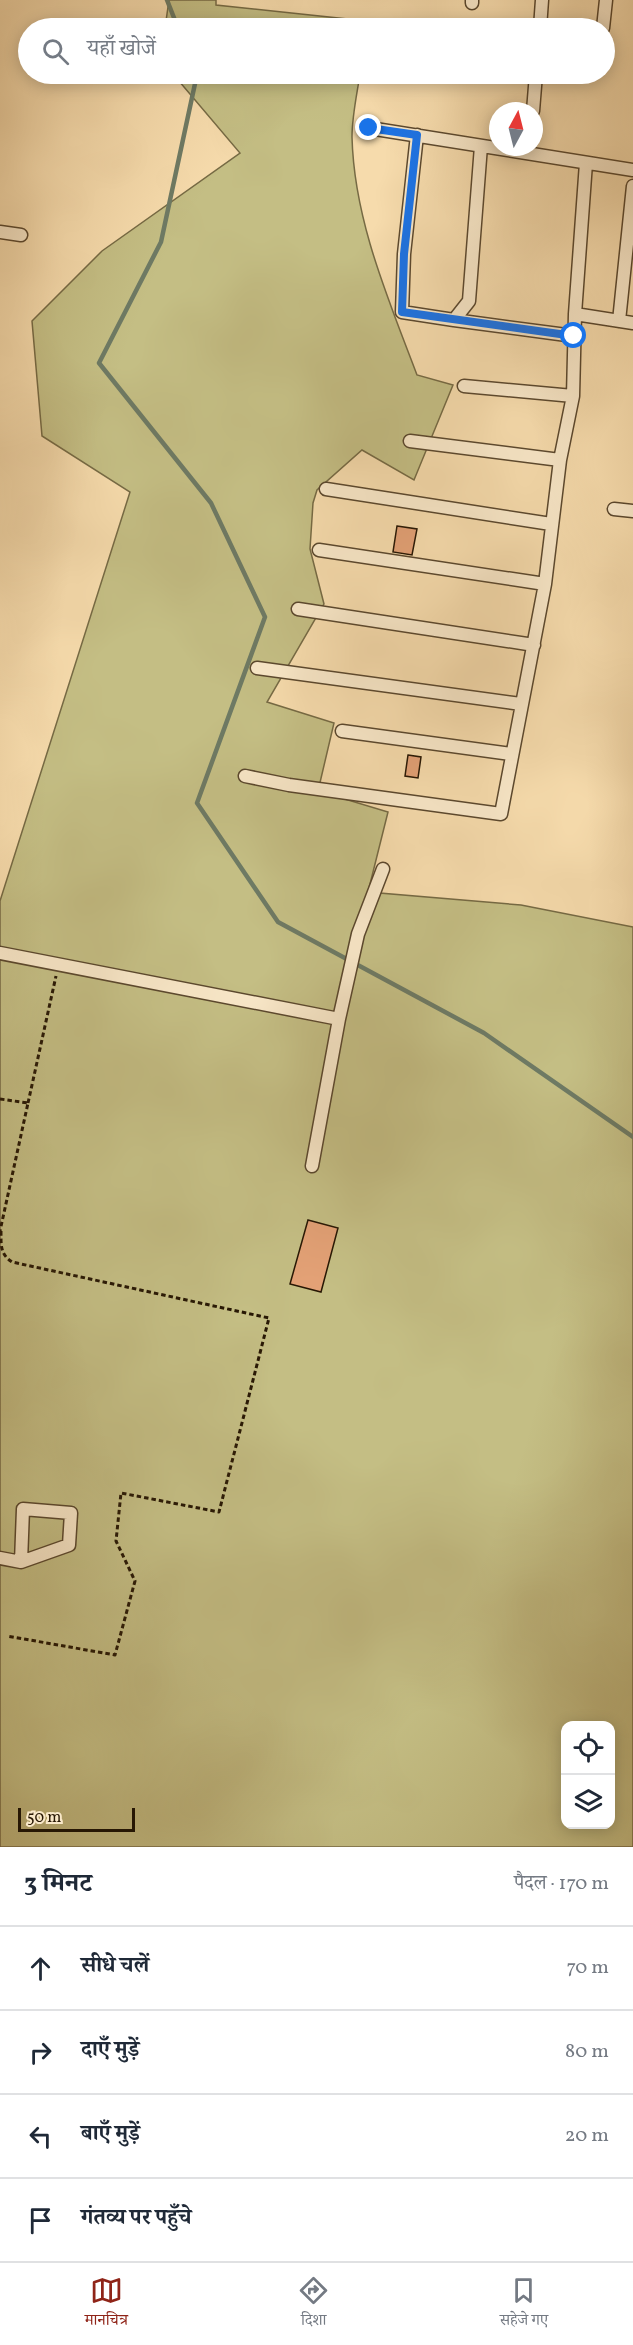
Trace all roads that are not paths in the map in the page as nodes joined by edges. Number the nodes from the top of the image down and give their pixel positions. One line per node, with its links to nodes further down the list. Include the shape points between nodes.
1 (542, 0): 3 (street)
2 (606, 0): 4 (street)
3 (541, 18)
4 (604, 18)
5 (535, 84): 6 (street)
6 (534, 102)
7 (369, 128): 8 (street)
8 (417, 135): 9 (street); 18 (street, via 402,312)
9 (481, 146): 10 (street); 18 (street, via 469,301)
10 (489, 147)
11 (543, 153): 12 (street)
12 (586, 163): 13 (street); 17 (street)
13 (633, 170)
14 (633, 186): 19 (street)
15 (0, 232): 16 (street)
16 (21, 235)
17 (575, 314): 19 (street); 21 (street)
18 (454, 320): 21 (street)
19 (619, 321): 20 (street)
20 (633, 323)
21 (574, 336): 23 (street)
22 (464, 386): 23 (street)
23 (573, 396): 25 (street)
24 (410, 441): 25 (street)
25 (560, 460): 29 (street)
26 (327, 489): 29 (street)
27 (614, 509): 28 (street)
28 (633, 511)
29 (551, 524): 31 (street)
30 (319, 550): 31 (street)
31 (545, 584): 33 (street)
32 (298, 609): 33 (street)
33 (534, 645): 35 (street)
34 (257, 668): 35 (street)
35 (521, 704): 37 (street)
36 (342, 731): 37 (street)
37 (511, 754): 38 (street, via 501,814)
38 (244, 776)
39 (383, 869): 41 (street, via 358,934)
40 (0, 953): 41 (street)
41 (339, 1019): 42 (street)
42 (312, 1166)
43 (0, 1558): 44 (street)
44 (21, 1562): 44 (street, via 23,1509 71,1513 69,1545)

